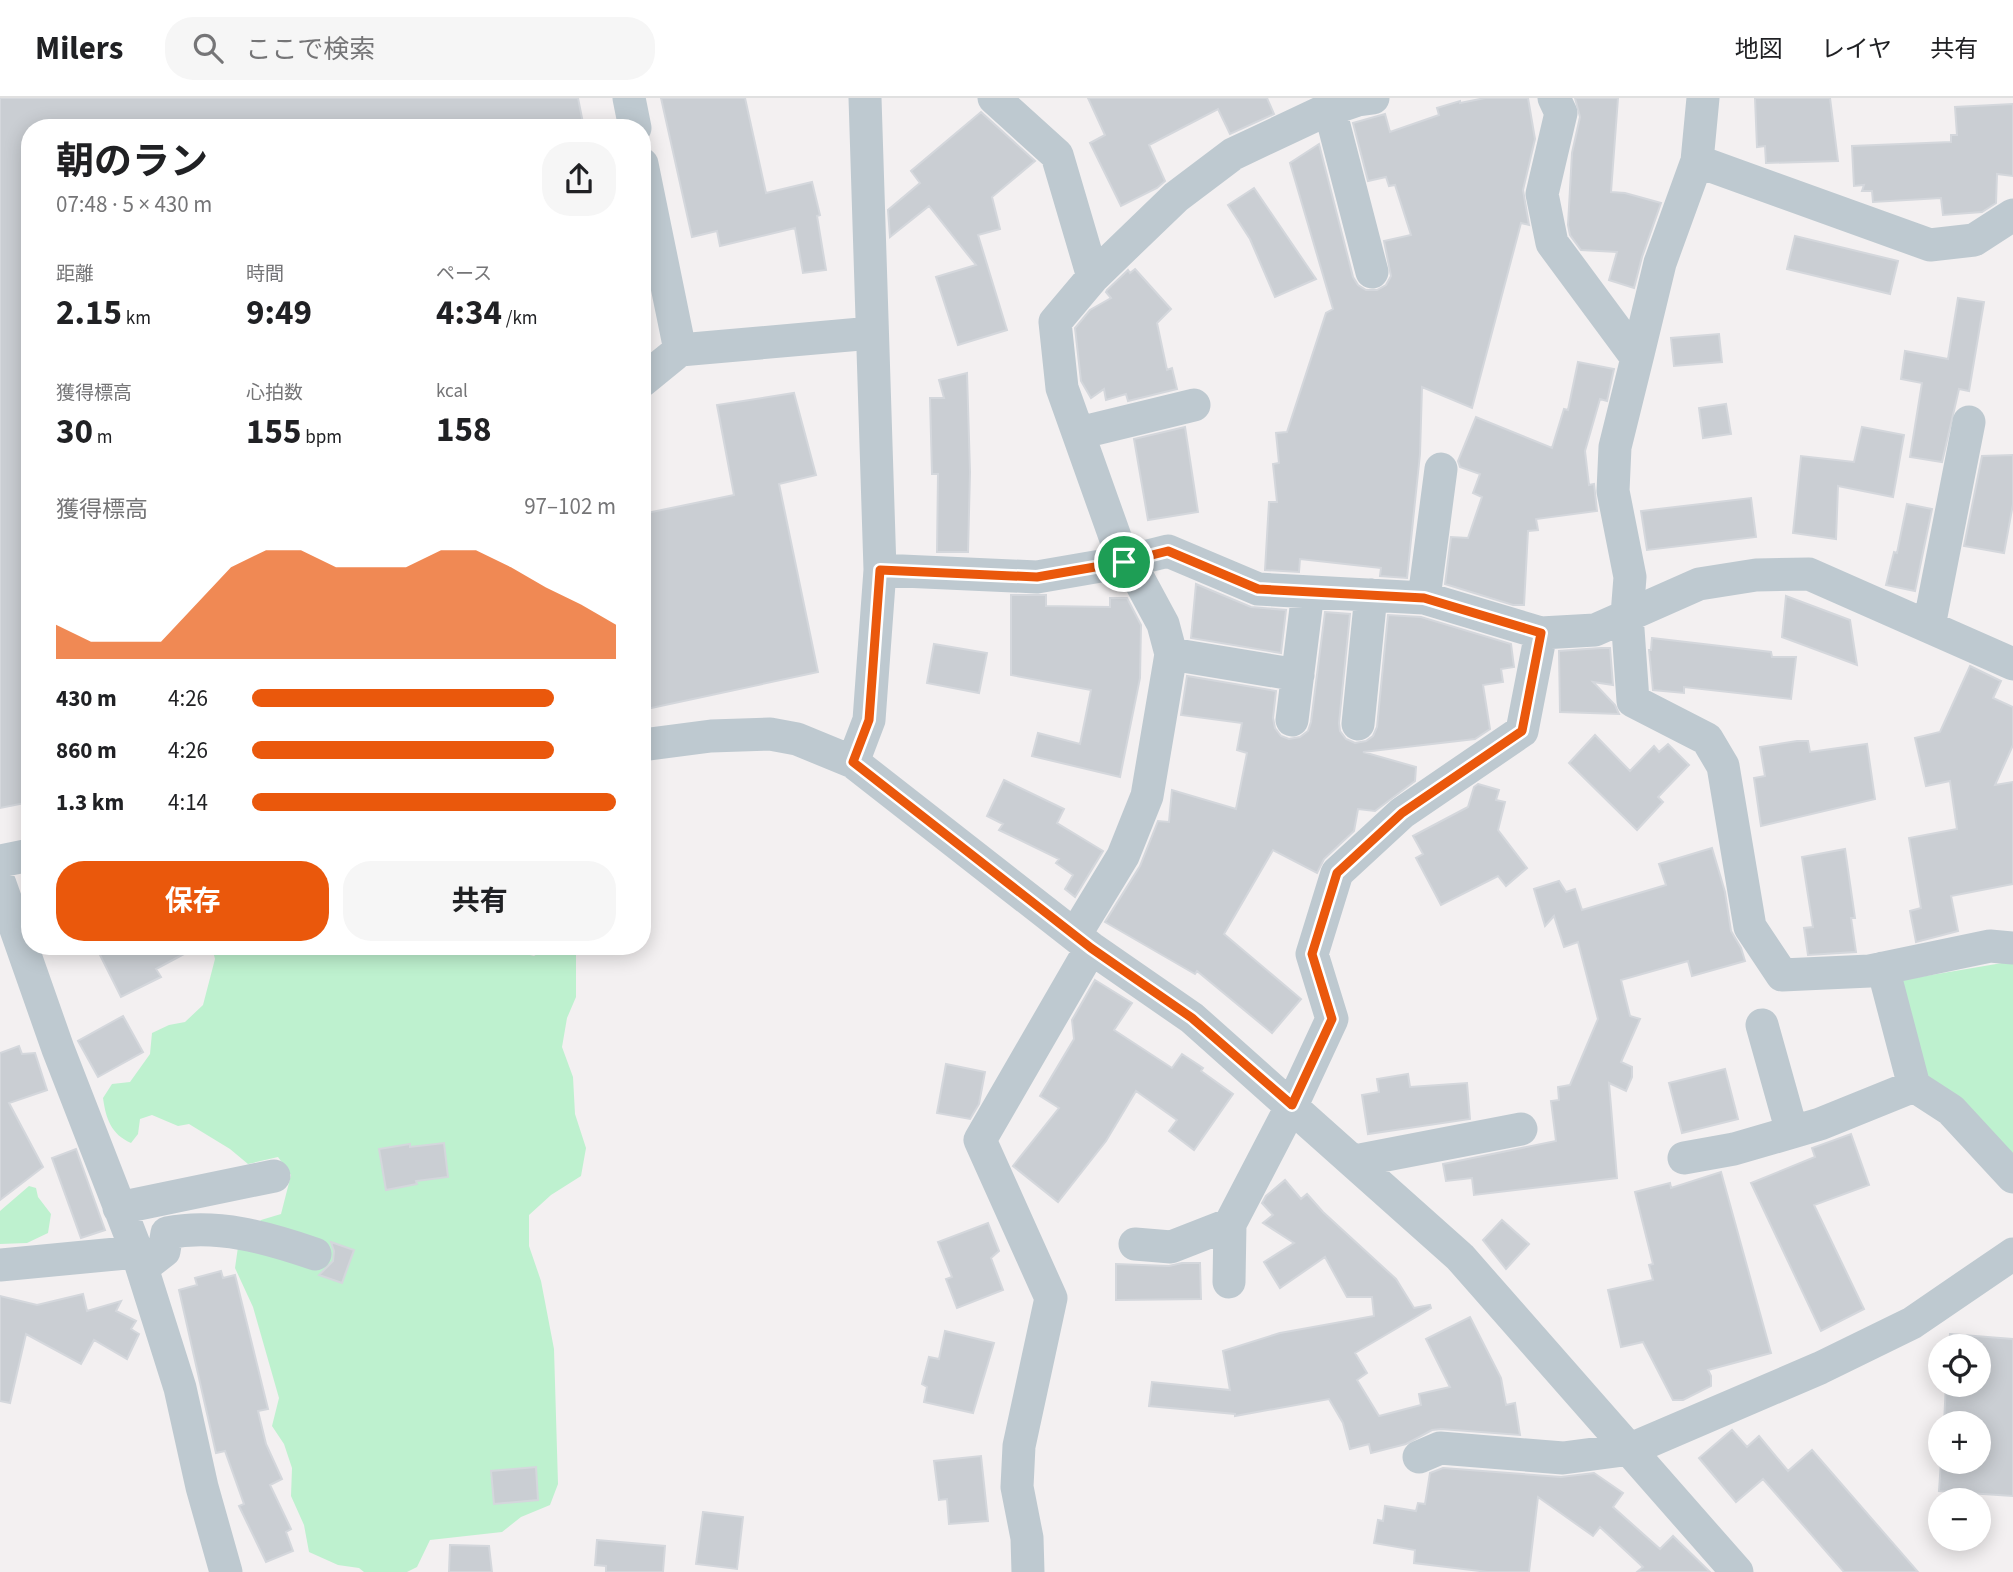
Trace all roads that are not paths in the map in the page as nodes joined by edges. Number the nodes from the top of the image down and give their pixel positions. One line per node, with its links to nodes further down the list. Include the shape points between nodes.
1 (629, 98): 8 (street)
2 (865, 98): 14 (street)
3 (994, 98): 13 (street, via 1056,155)
4 (1373, 98): 7 (street)
5 (1554, 98): 16 (street, via 1561,113 1542,194 1552,243)
6 (1703, 98): 9 (street)
7 (1330, 110): 12 (street); 13 (street, via 1233,154 1176,197)
8 (633, 119)
9 (1697, 161): 11 (street, via 1930,245 1974,240); 16 (street, via 1660,263)
10 (651, 208): 15 (street)
11 (2013, 215)
12 (1372, 272)
13 (1093, 277): 20 (street, via 1055,322 1062,388)
14 (872, 333): 15 (street); 23 (street)
15 (680, 350): 17 (street)
16 (1637, 358): 27 (street, via 1615,447 1613,491 1630,577)
17 (651, 374)
18 (1194, 405): 20 (street)
19 (1969, 422): 28 (street)
20 (1079, 433): 22 (street)
21 (1441, 469): 26 (street)
22 (1127, 561): 23 (street, via 1037,577); 24 (street, via 1168,551 1258,589); 30 (street, via 1163,624)
23 (880, 570): 36 (street, via 869,720)
24 (1308, 592): 25 (street); 32 (street)
25 (1371, 595): 26 (street); 34 (street)
26 (1424, 598): 29 (street)
27 (1627, 615): 28 (street, via 1699,584 1756,575 1809,574); 29 (street, via 1595,630); 44 (street, via 1633,701 1707,740 1723,766 1750,927 1782,975)
28 (1929, 626): 31 (street)
29 (1541, 633): 47 (street, via 1522,731 1402,813 1337,873 1312,954 1332,1019)
30 (1171, 654): 32 (street); 40 (street, via 1147,796)
31 (2013, 664)
32 (1298, 675): 33 (street)
33 (1292, 720)
34 (1358, 724)
35 (651, 743): 36 (street, via 770,734 797,739)
36 (853, 762): 40 (street)
37 (21, 857): 38 (street)
38 (0, 861)
39 (0, 884): 41 (street)
40 (1083, 941): 47 (street, via 1192,1018); 65 (street, via 980,1140 1051,1298 1019,1446 1017,1487)
41 (21, 944)
42 (2013, 948): 44 (street, via 1990,946)
43 (25, 955): 54 (street)
44 (1883, 968): 46 (street)
45 (1762, 1025): 49 (street)
46 (1914, 1086): 49 (street); 53 (street, via 1951,1110)
47 (1292, 1105): 51 (street); 55 (street)
48 (1521, 1129): 51 (street)
49 (1793, 1132): 50 (street)
50 (1684, 1158)
51 (1354, 1161): 62 (street, via 1460,1257)
52 (274, 1176): 54 (street)
53 (2013, 1177)
54 (119, 1208): 59 (street)
55 (1230, 1224): 56 (street, via 1171,1247); 61 (street)
56 (1135, 1244)
57 (315, 1254): 59 (street, via 247,1234 178,1231 167,1233 164,1251)
58 (2013, 1254): 62 (street, via 1912,1323)
59 (139, 1260): 60 (street); 64 (street, via 180,1388)
60 (0, 1265)
61 (1229, 1282)
62 (1631, 1450): 63 (street, via 1563,1458 1440,1448); 66 (street)
63 (1419, 1457)
64 (226, 1572)
65 (1028, 1572)
66 (1737, 1572)

